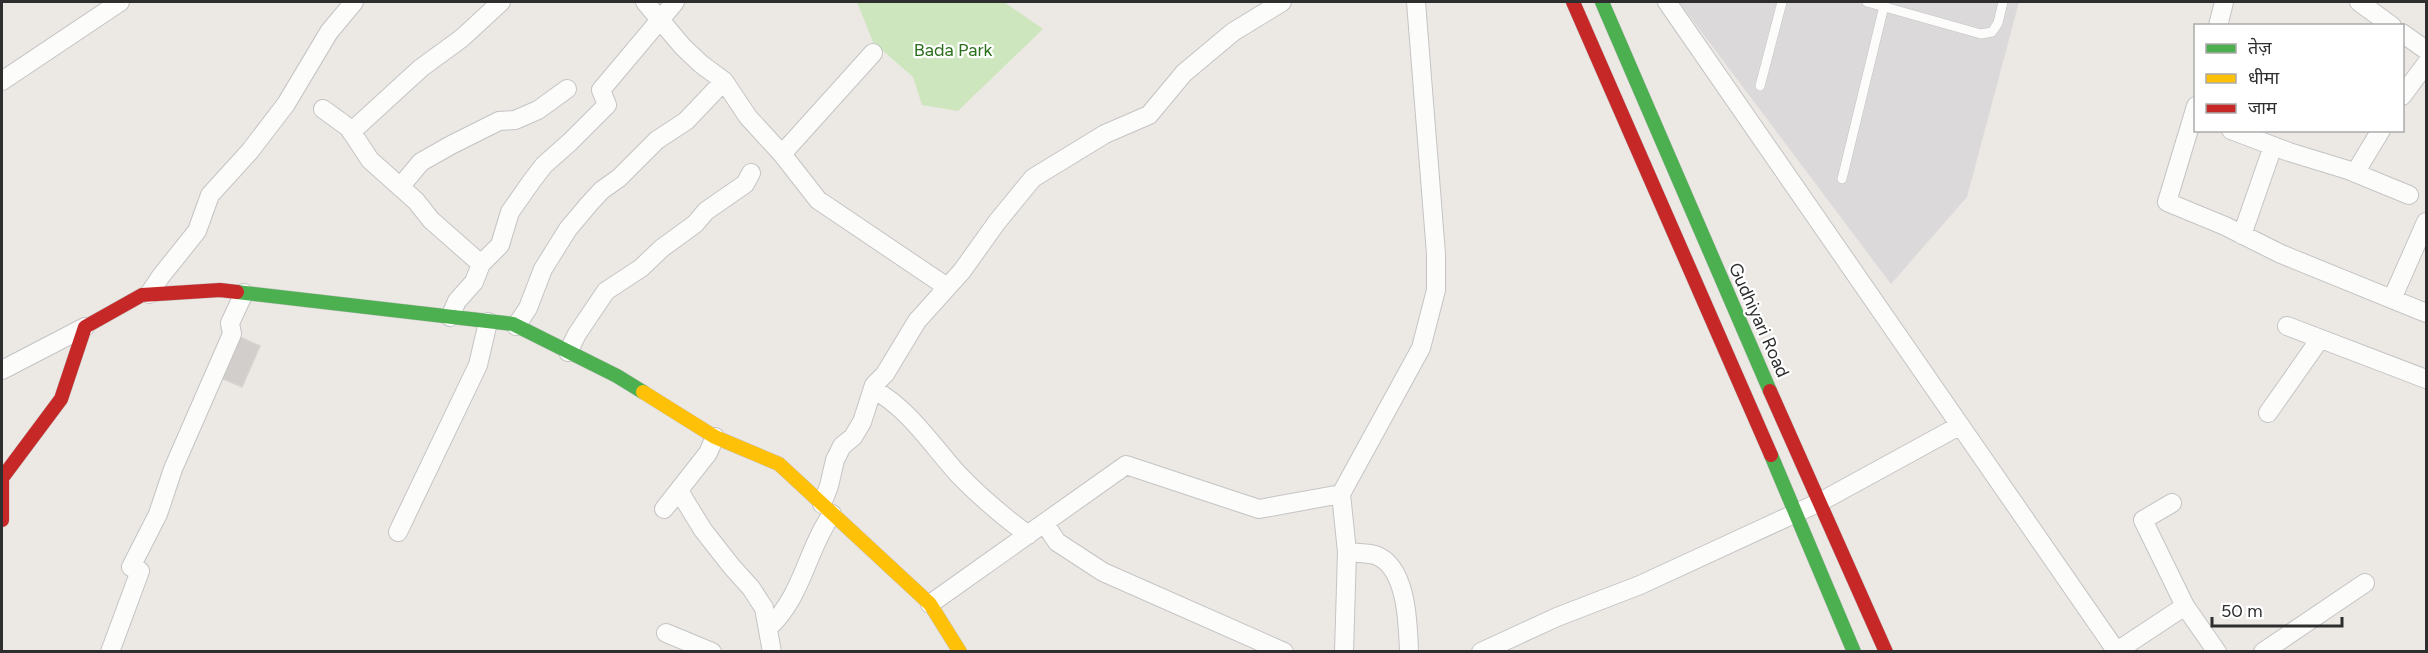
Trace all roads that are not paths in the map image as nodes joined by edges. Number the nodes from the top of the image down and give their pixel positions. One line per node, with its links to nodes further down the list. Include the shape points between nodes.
1 (120, 2): 24 (street)
2 (354, 2): 46 (street, via 329,32 286,105 210,195 198,231)
3 (501, 2): 31 (street, via 462,38 420,68)
4 (645, 2): 17 (street)
5 (675, 2): 17 (street)
6 (1282, 2): 44 (street, via 1233,32 1184,73 1149,115 1105,134 1033,178)
7 (1416, 2): 64 (street, via 1437,254 1436,290 1421,348)
8 (1574, 2): 69 (street)
9 (1602, 2): 65 (street, Gudhiyari Road)
10 (1667, 2): 60 (street)
11 (1782, 2): 26 (lane)
12 (1867, 2): 15 (lane)
13 (2003, 2): 15 (lane, via 1992,32 1981,34)
14 (2224, 2): 18 (street)
15 (1885, 4): 38 (lane)
16 (2371, 5): 19 (street)
17 (661, 18): 25 (street, via 683,47); 43 (street, via 601,90 607,105 531,182 510,212 500,245)
18 (2218, 24)
19 (2390, 24)
20 (2404, 34): 21 (street)
21 (2427, 50)
22 (873, 53): 35 (street)
23 (2427, 64): 28 (street)
24 (2, 81)
25 (724, 81): 35 (street, via 748,117); 51 (street, via 686,121 657,140 589,204 543,269 528,308)
26 (1760, 86)
27 (567, 89): 39 (street, via 538,110 515,120 499,121 421,162)
28 (2404, 95)
29 (323, 109): 31 (street)
30 (2194, 115): 42 (street, via 2167,202)
31 (351, 132): 39 (street, via 370,160)
32 (2236, 132): 34 (street)
33 (2380, 132): 37 (street)
34 (2273, 146): 37 (street); 42 (street)
35 (782, 154): 44 (street, via 818,200)
36 (751, 173): 55 (street, via 745,184 706,211 641,268 606,291)
37 (2355, 173): 40 (street)
38 (1842, 179)
39 (400, 187): 43 (street)
40 (2409, 195)
41 (2427, 222): 47 (street)
42 (2242, 235): 47 (street)
43 (481, 264): 49 (street, via 474,282 457,301)
44 (947, 287): 58 (street, via 917,321)
45 (244, 293): 46 (street, via 220,290); 49 (street); 80 (street, via 231,324 232,334 172,469 158,514 131,567 140,571 137,583)
46 (149, 294): 53 (street)
47 (2392, 299): 48 (street)
48 (2427, 313)
49 (450, 317): 50 (street)
50 (488, 322): 51 (street); 72 (street, via 477,365)
51 (516, 326): 55 (street)
52 (2287, 326): 54 (street)
53 (85, 327): 56 (street); 62 (street, via 61,399 2,478)
54 (2320, 339): 57 (street); 59 (street)
55 (568, 352): 61 (street, via 616,376)
56 (2, 370)
57 (2427, 379)
58 (873, 389): 68 (street, via 862,422 835,460); 73 (street, via 918,425 959,475)
59 (2268, 413)
60 (1959, 426): 65 (street); 90 (street)
61 (715, 437): 63 (street, via 708,453); 68 (street, via 779,464)
62 (2, 487): 70 (street)
63 (679, 491): 67 (street); 78 (street, via 703,530 764,608)
64 (1341, 494): 71 (street, via 1259,508 1126,465); 74 (street)
65 (1820, 502): 69 (street); 89 (street, Gudhiyari Road)
66 (2172, 503): 77 (street, via 2143,520)
67 (664, 509)
68 (827, 509): 76 (street); 78 (street, via 805,570 778,620)
69 (1796, 513): 87 (street); 88 (street)
70 (2, 520)
71 (1044, 524): 73 (street); 84 (street, via 1057,542 1103,572)
72 (398, 532)
73 (1028, 535): 76 (street)
74 (1347, 552): 85 (street); 86 (street, via 1374,555 1397,575 1404,598)
75 (2365, 583): 92 (street)
76 (930, 604): 83 (street)
77 (2185, 606): 90 (street); 91 (street)
78 (768, 628): 82 (street)
79 (666, 633): 81 (street)
80 (110, 651)
81 (712, 651)
82 (772, 651)
83 (960, 651)
84 (1284, 651)
85 (1344, 651)
86 (1408, 651)
87 (1486, 651)
88 (1854, 651)
89 (1886, 651)
90 (2117, 651)
91 (2217, 651)
92 (2263, 651)

